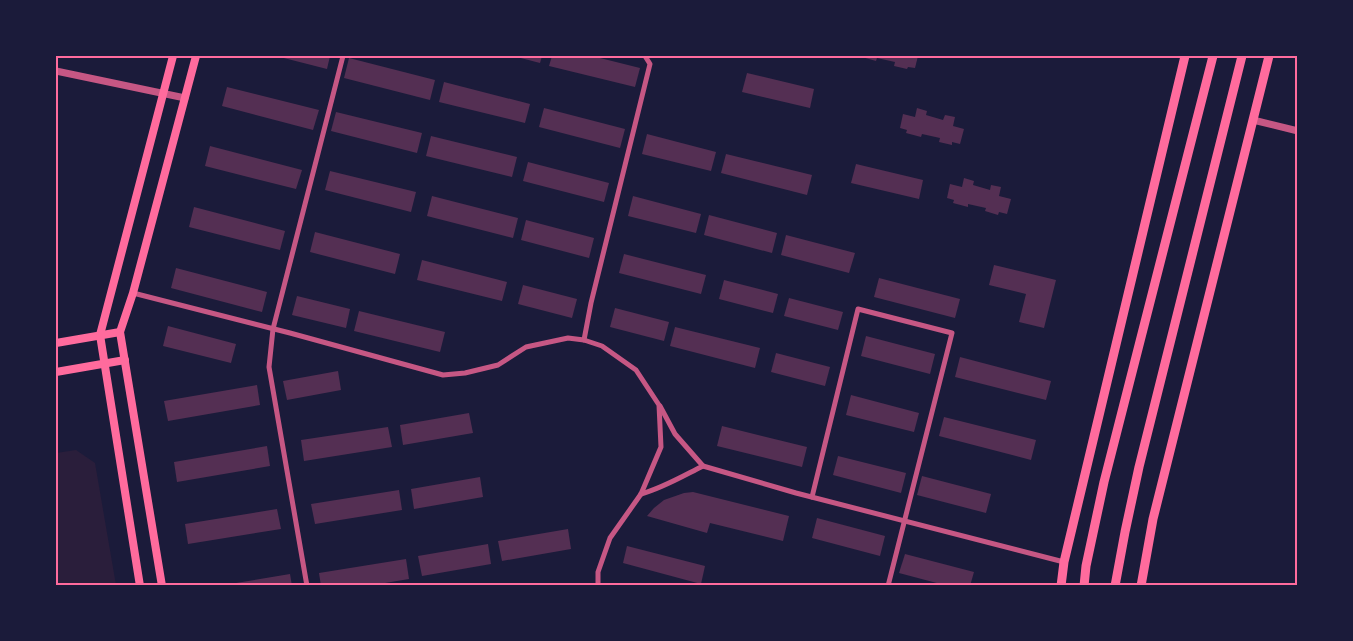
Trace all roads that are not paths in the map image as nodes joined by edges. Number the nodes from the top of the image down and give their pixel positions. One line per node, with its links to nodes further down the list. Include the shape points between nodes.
1 (173, 56): 10 (main road)
2 (196, 56): 11 (main road)
3 (343, 56): 15 (street)
4 (645, 56): 18 (street, via 650,64)
5 (1185, 56): 28 (highway)
6 (1213, 56): 35 (highway, via 1104,482)
7 (1242, 56): 36 (highway, via 1139,467)
8 (1269, 56): 12 (highway)
9 (56, 71): 10 (street)
10 (163, 93): 11 (street); 17 (main road)
11 (185, 98): 14 (main road)
12 (1253, 120): 13 (street); 37 (highway, via 1153,519)
13 (1298, 131)
14 (133, 293): 15 (street); 16 (main road)
15 (273, 329): 18 (street, via 443,375 498,366 526,347 568,338); 31 (street, via 268,368)
16 (120, 333): 17 (main road); 20 (main road)
17 (100, 335): 19 (main road); 21 (main road)
18 (584, 340): 23 (street, via 602,346 636,370)
19 (56, 343)
20 (125, 360): 21 (main road); 30 (main road)
21 (104, 363): 22 (main road); 29 (main road)
22 (56, 372)
23 (659, 405): 24 (street, via 675,434); 25 (street, via 661,447)
24 (703, 466): 25 (street); 26 (street)
25 (641, 494): 32 (street, via 610,538 598,572)
26 (812, 497): 27 (street); 27 (street, via 858,309 952,333)
27 (904, 520): 28 (street); 33 (street)
28 (1064, 562): 34 (highway)
29 (141, 585)
30 (162, 585)
31 (307, 585)
32 (598, 585)
33 (888, 585)
34 (1061, 585)
35 (1084, 585)
36 (1116, 585)
37 (1141, 585)

